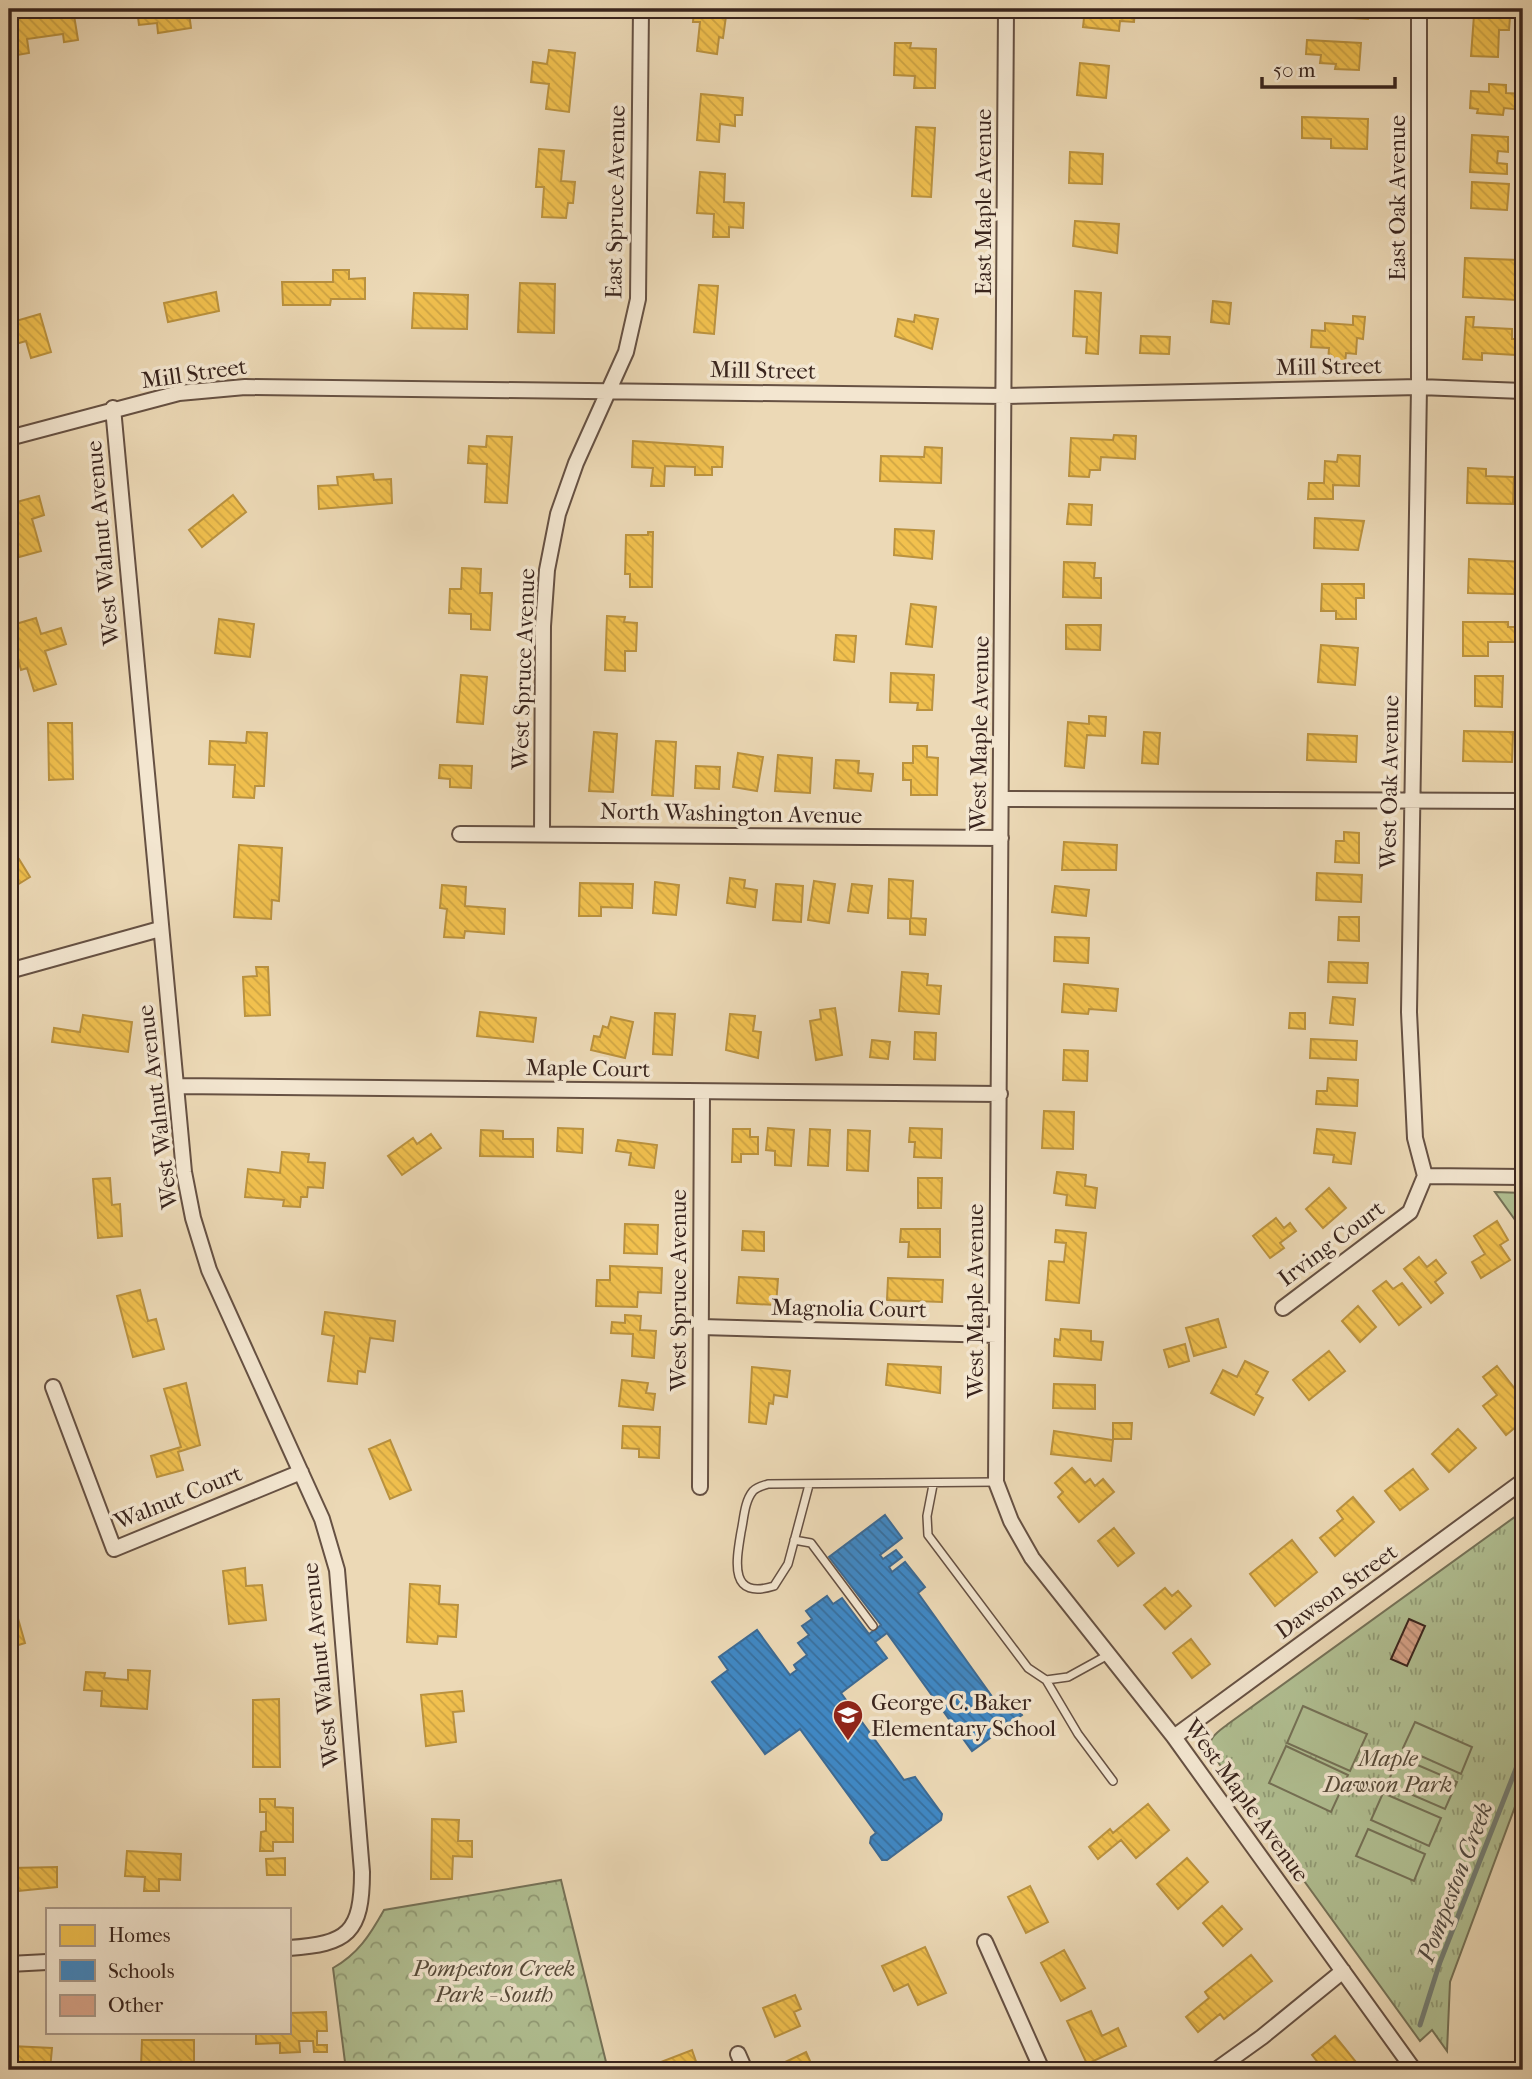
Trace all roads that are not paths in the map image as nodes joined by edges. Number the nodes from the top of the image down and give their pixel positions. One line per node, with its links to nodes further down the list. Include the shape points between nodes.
1 (641, 9): 5 (street, East Spruce Avenue, via 638,299 626,352)
2 (1006, 9): 7 (street, East Maple Avenue)
3 (1419, 9): 4 (street, East Oak Avenue)
4 (1419, 387): 6 (street, Mill Street); 7 (street, Mill Street); 11 (street, West Oak Avenue)
5 (608, 391): 7 (street, Mill Street); 8 (street, Mill Street, via 245,387 179,393); 14 (street, West Spruce Avenue, via 558,514 547,570)
6 (1523, 391)
7 (1004, 396): 10 (street, West Maple Avenue)
8 (113, 408): 9 (street, Mill Street); 16 (street, West Walnut Avenue)
9 (9, 438)
10 (1002, 799): 11 (street); 15 (street, West Maple Avenue)
11 (1411, 800): 12 (street); 21 (street, West Oak Avenue, via 1409,1012 1415,1138)
12 (1523, 801)
13 (460, 834): 14 (street, North Washington Avenue)
14 (542, 834): 15 (street, North Washington Avenue)
15 (1000, 838): 20 (street, West Maple Avenue)
16 (160, 929): 17 (street); 18 (street, West Walnut Avenue)
17 (9, 971)
18 (176, 1086): 19 (street, Maple Court); 27 (street, West Walnut Avenue, via 184,1172 209,1270)
19 (702, 1093): 20 (street, Maple Court); 24 (street, West Spruce Avenue)
20 (1000, 1094): 25 (street, West Maple Avenue)
21 (1425, 1176): 22 (street); 23 (street, Irving Court, via 1410,1212)
22 (1523, 1177)
23 (1283, 1308)
24 (701, 1327): 25 (street, Magnolia Court); 32 (street, West Spruce Avenue)
25 (997, 1335): 29 (street, West Maple Avenue)
26 (53, 1387): 27 (street, Walnut Court, via 114,1549)
27 (301, 1472): 40 (street, West Walnut Avenue, via 323,1519 337,1570 362,1907 345,1937)
28 (1523, 1481): 37 (street, Dawson Street)
29 (996, 1482): 31 (lane); 35 (street, West Maple Avenue, via 1032,1558)
30 (809, 1485): 31 (lane); 33 (lane); 33 (lane, via 755,1488 745,1512 736,1563 738,1578 760,1591 774,1586 788,1564)
31 (933, 1485): 36 (lane, via 928,1535 1028,1668)
32 (700, 1487)
33 (794, 1540): 34 (lane, via 811,1543)
34 (873, 1626)
35 (1108, 1655): 36 (lane, via 1068,1676); 37 (street, West Maple Avenue)
36 (1046, 1680): 38 (lane, via 1078,1734)
37 (1174, 1737): 43 (street, West Maple Avenue)
38 (1114, 1781)
39 (985, 1942): 46 (street)
40 (290, 1948)
41 (46, 1962): 42 (street)
42 (9, 1964)
43 (1343, 1971): 47 (street); 48 (street, West Maple Avenue)
44 (738, 2054): 45 (street)
45 (745, 2070)
46 (1042, 2070)
47 (1216, 2070)
48 (1414, 2070)

